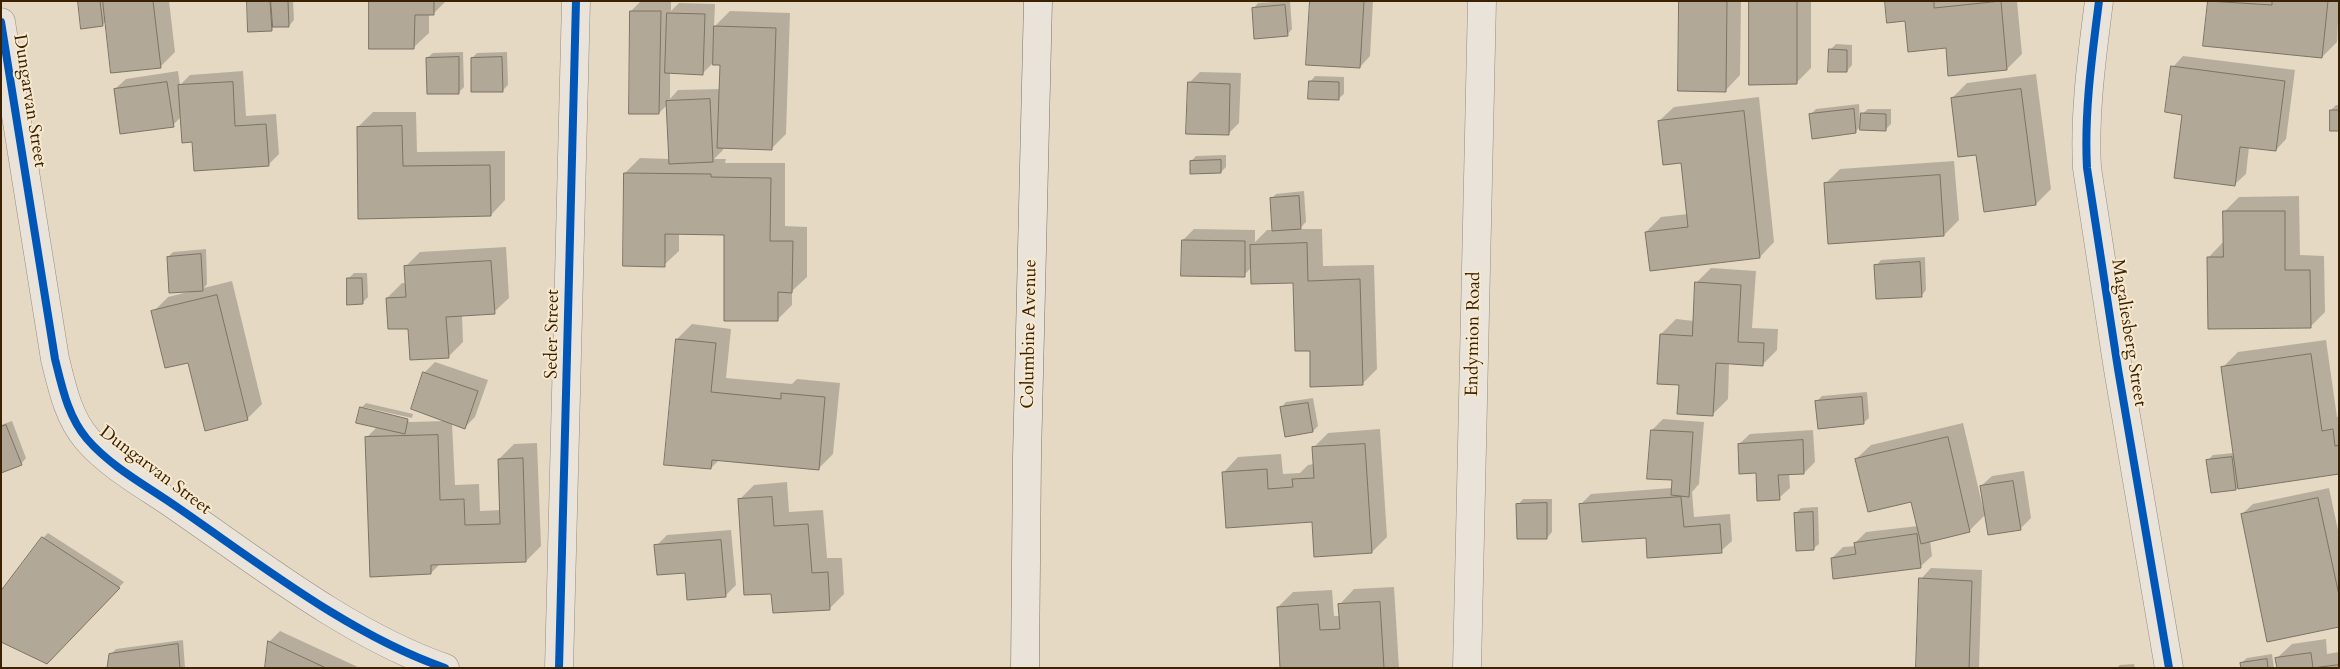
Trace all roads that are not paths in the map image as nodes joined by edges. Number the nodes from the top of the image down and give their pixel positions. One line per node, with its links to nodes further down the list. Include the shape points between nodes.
1 (576, 1): 7 (street, Seder Street)
2 (1038, 1): 8 (street, Columbine Avenue)
3 (1482, 1): 9 (street, Endymion Road)
4 (2099, 1): 10 (street, Magaliesberg Street, via 2086,144 2090,195)
5 (1, 22): 6 (street, Dungarvan Street, via 55,359 63,393 78,428 120,469 237,550 356,627 418,659)
6 (445, 668)
7 (559, 668)
8 (1025, 668)
9 (1467, 668)
10 (2169, 668)

